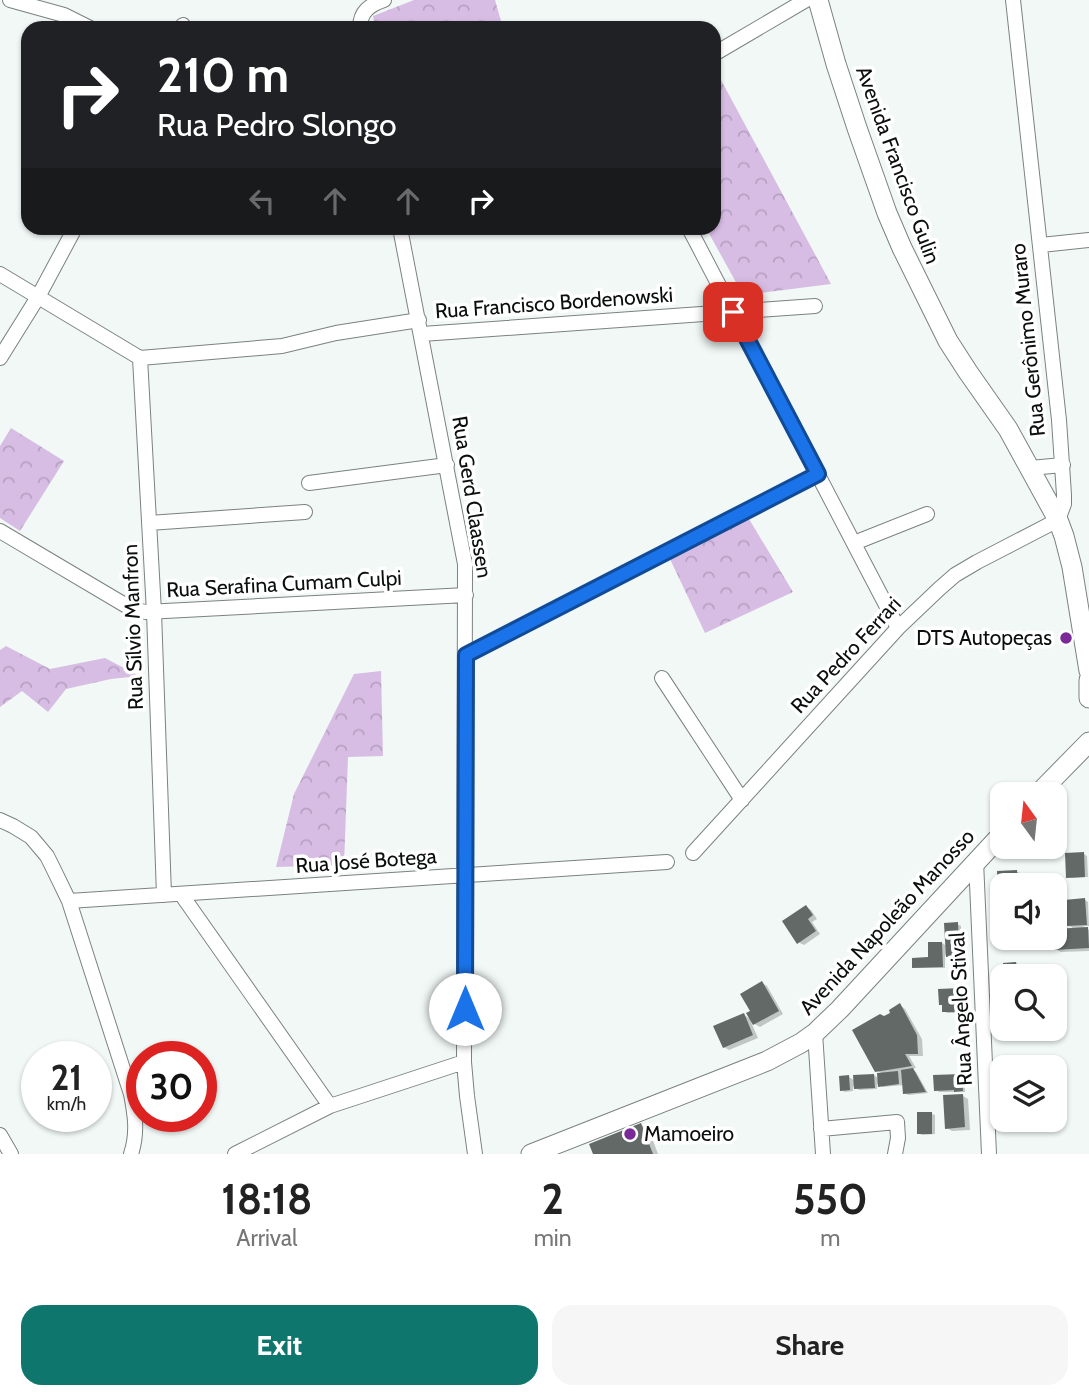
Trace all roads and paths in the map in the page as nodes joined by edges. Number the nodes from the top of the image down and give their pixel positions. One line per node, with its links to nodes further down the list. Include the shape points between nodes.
1 (10, 0): 6 (street)
2 (384, 0): 7 (street, via 367,8)
3 (806, 0): 8 (street)
4 (818, 0): 23 (street, Avenida Francisco Gulin, via 865,151 902,248 948,341 1009,429)
5 (1013, 0): 13 (street, Rua Gerônimo Muraro)
6 (76, 21)
7 (360, 21)
8 (721, 50)
9 (71, 235): 15 (street)
10 (401, 235): 18 (street, Rua Gerd Claassen)
11 (693, 235): 17 (street)
12 (1089, 240): 13 (street)
13 (1041, 246): 22 (street, Rua Gerônimo Muraro)
14 (0, 274): 15 (street)
15 (38, 297): 19 (street); 20 (street)
16 (815, 306): 17 (street, Rua Francisco Bordenowski)
17 (733, 312): 18 (street, Rua Francisco Bordenowski); 24 (street)
18 (420, 327): 20 (street, Rua Francisco Bordenowski, via 345,331 282,346); 21 (street, Rua Gerd Claassen)
19 (0, 358)
20 (140, 358): 29 (street, Rua Sílvio Manfron)
21 (447, 465): 25 (street); 32 (street, Rua Gerd Claassen, via 463,550)
22 (1063, 465): 23 (street); 28 (street, Rua Gerônimo Muraro, via 1064,504)
23 (1030, 468): 28 (street, Avenida Francisco Gulin)
24 (818, 474): 31 (street); 35 (street)
25 (309, 483)
26 (305, 512): 29 (street)
27 (927, 514): 31 (street)
28 (1058, 520): 34 (street, Rua Pedro Ferrari, via 955,575); 36 (street, Rua Gerônimo Muraro, via 1071,559)
29 (149, 523): 33 (street, Rua Sílvio Manfron)
30 (0, 531): 33 (street, Rua Serafina Cumam Culpi, via 125,605)
31 (854, 543): 34 (street)
32 (466, 595): 33 (street, Rua Serafina Cumam Culpi); 35 (street, Rua Gerd Claassen)
33 (154, 612): 50 (street, Rua Sílvio Manfron)
34 (898, 628): 42 (street, Rua Pedro Ferrari)
35 (466, 655): 48 (street, Rua Gerd Claassen)
36 (1089, 671)
37 (662, 678): 42 (street)
38 (1089, 680): 39 (street)
39 (1089, 698)
40 (1089, 742): 41 (street)
41 (1050, 782)
42 (742, 800): 45 (street, Rua Pedro Ferrari)
43 (0, 820): 51 (street, via 40,846)
44 (990, 846): 47 (street, Avenida Napoleão Manosso)
45 (694, 853)
46 (667, 862): 48 (street, Rua José Botega)
47 (976, 862): 52 (street, Avenida Napoleão Manosso); 64 (street, Rua Ângelo Stival)
48 (465, 875): 49 (street, Rua José Botega); 53 (street, Rua Gerd Claassen)
49 (181, 894): 50 (street, Rua José Botega); 54 (street)
50 (164, 895): 51 (street, Rua José Botega)
51 (69, 901): 58 (street, via 131,1094 136,1130)
52 (814, 1033): 55 (street); 61 (street, Avenida Napoleão Manosso, via 767,1061)
53 (464, 1062): 54 (street); 60 (street, Rua Gerd Claassen)
54 (330, 1106): 59 (street)
55 (821, 1129): 62 (street); 63 (street, via 897,1122)
56 (0, 1135): 57 (street)
57 (11, 1154)
58 (131, 1154)
59 (235, 1154)
60 (475, 1154)
61 (531, 1154)
62 (823, 1154)
63 (895, 1154)
64 (989, 1154)

